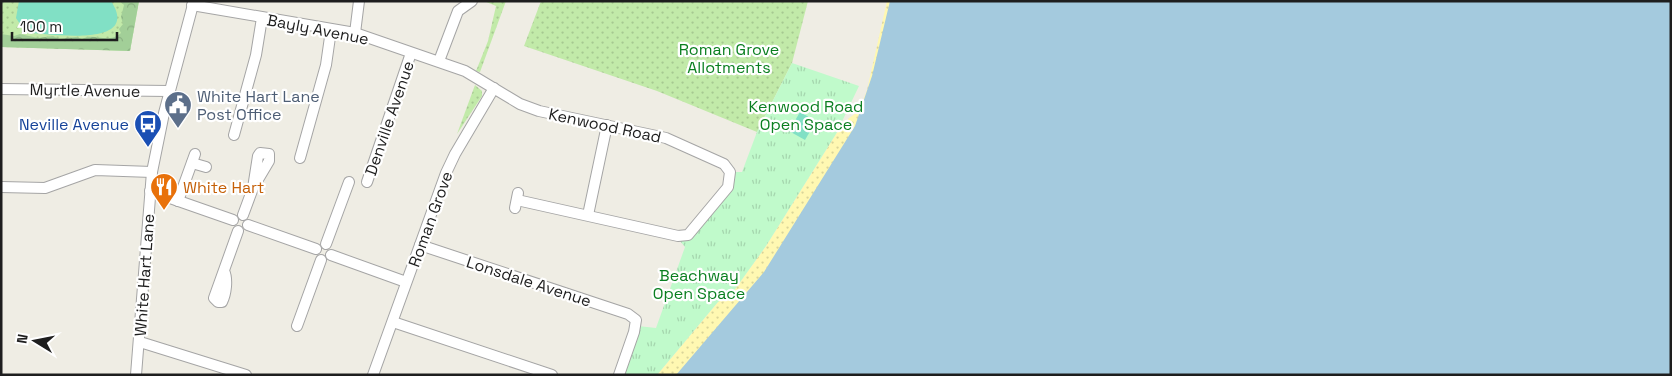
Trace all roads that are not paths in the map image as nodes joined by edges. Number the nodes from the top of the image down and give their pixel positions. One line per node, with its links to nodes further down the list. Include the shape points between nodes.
1 (359, 1): 6 (street)
2 (468, 2): 8 (street, via 458,11)
3 (193, 3): 4 (street, Bayly Avenue); 11 (street, White Hart Lane)
4 (262, 18): 5 (street, Bayly Avenue); 13 (street, via 256,55)
5 (332, 30): 6 (street, Bayly Avenue); 14 (street, via 326,65)
6 (355, 33): 7 (street, Bayly Avenue)
7 (411, 53): 8 (street, Bayly Avenue); 18 (street, Denville Avenue)
8 (438, 61): 9 (street, Bayly Avenue, via 465,71)
9 (494, 88): 12 (street, Kenwood Road, via 538,111); 29 (street, Roman Grove, via 455,154)
10 (1, 89): 11 (street, Myrtle Avenue)
11 (169, 91): 16 (street, White Hart Lane)
12 (607, 125): 25 (street); 25 (street, Kenwood Road, via 666,138 724,164 728,167 730,179 728,187 688,234 678,236)
13 (234, 135)
14 (300, 158)
15 (206, 167): 22 (street, via 193,159)
16 (152, 172): 19 (street, via 95,170 45,188); 21 (street, White Hart Lane)
17 (349, 182): 30 (street)
18 (367, 182)
19 (1, 187)
20 (253, 188): 24 (street)
21 (150, 191): 22 (street); 37 (street, White Hart Lane)
22 (178, 200): 26 (street)
23 (517, 201): 25 (street, Kenwood Road)
24 (243, 215): 26 (street, via 237,215); 27 (street)
25 (588, 215)
26 (233, 220): 28 (street, via 233,227)
27 (248, 225): 28 (street, via 245,230); 30 (street)
28 (238, 231): 33 (street)
29 (420, 244): 34 (street, Roman Grove); 42 (street, Lonsdale Avenue, via 628,314 636,320)
30 (321, 247): 31 (street, via 330,248); 32 (street, via 316,255)
31 (331, 255): 32 (street, via 327,260); 34 (street)
32 (320, 260): 36 (street)
33 (224, 271)
34 (406, 282): 35 (street, Roman Grove)
35 (393, 322): 40 (street, Roman Grove); 41 (street)
36 (297, 326)
37 (140, 342): 38 (street, White Hart Lane); 39 (street)
38 (136, 375)
39 (246, 375)
40 (373, 375)
41 (552, 375)
42 (619, 375)

